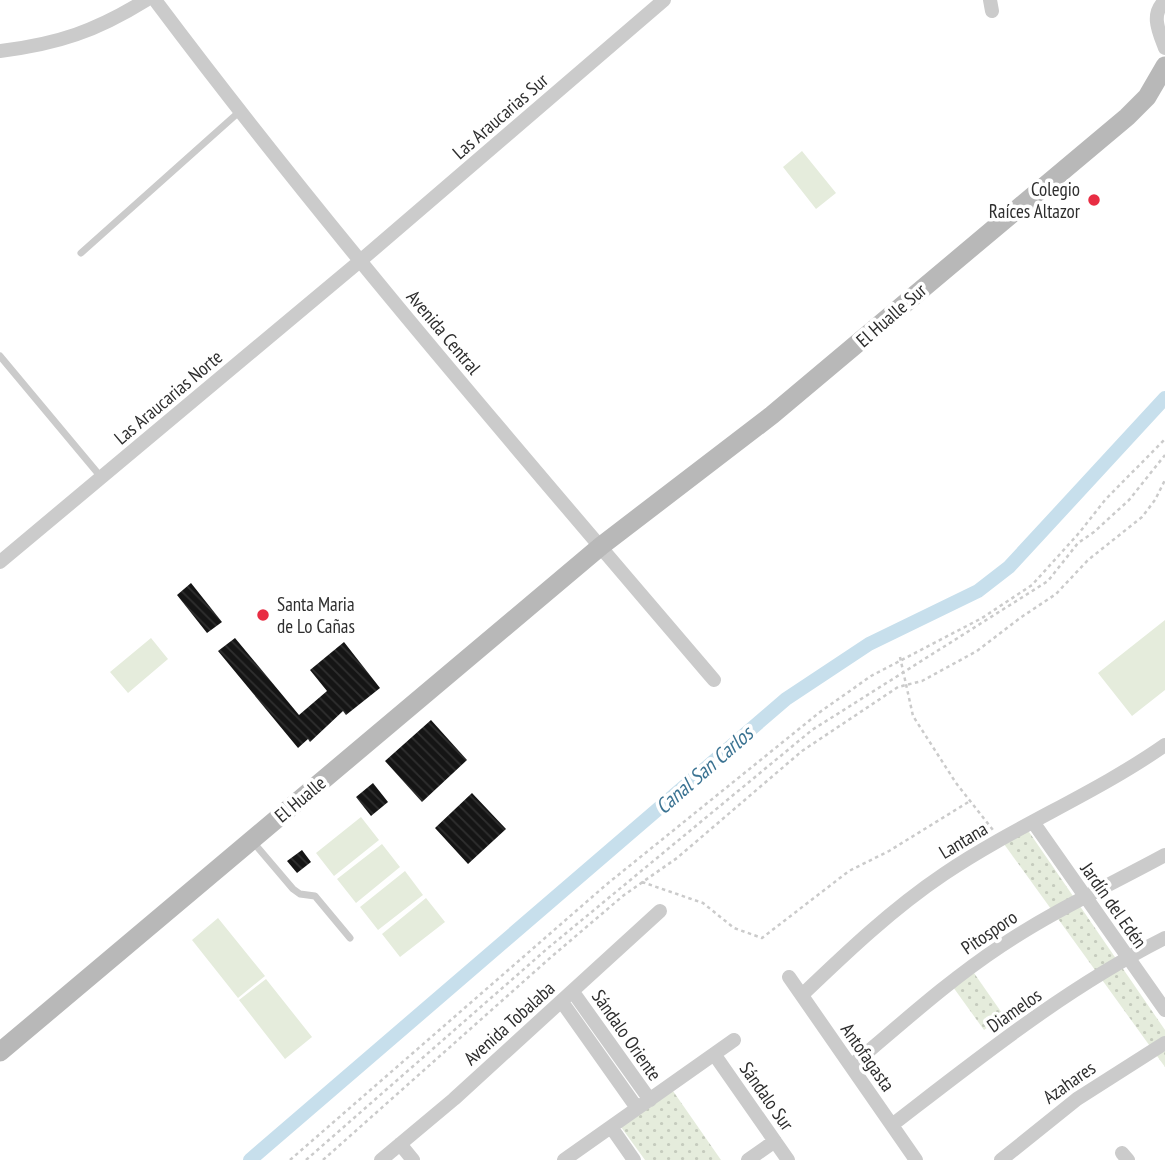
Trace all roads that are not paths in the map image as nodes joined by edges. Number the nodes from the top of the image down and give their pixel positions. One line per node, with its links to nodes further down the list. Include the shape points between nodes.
1 (146, 0): 6 (street, via 73,38)
2 (155, 0): 8 (street, Avenida Central)
3 (664, 0): 10 (street, Las Araucarias Sur)
4 (1165, 1): 5 (street, via 1156,15)
5 (1165, 48)
6 (0, 51)
7 (1165, 66): 13 (street, El Hualle Sur, via 1147,97 1127,117 772,415)
8 (239, 112): 9 (lane); 10 (street, Avenida Central)
9 (81, 253)
10 (360, 261): 12 (street, Las Araucarias Norte); 13 (street, Avenida Central)
11 (0, 356): 12 (lane)
12 (101, 477): 14 (street, Las Araucarias Norte)
13 (601, 546): 15 (street, Avenida Central); 18 (street, El Hualle)
14 (0, 562)
15 (714, 680)
16 (1165, 745): 17 (street, Lantana)
17 (1033, 822): 20 (street, Jardín del Edén); 27 (street, Lantana, via 943,874 891,913)
18 (251, 840): 22 (lane, via 293,889 315,897); 32 (street, El Hualle)
19 (1165, 855): 20 (street, Pitosporo)
20 (1085, 897): 24 (street, Jardín del Edén); 34 (street, Pitosporo, via 979,961)
21 (660, 911): 26 (street, Avenida Tobalaba)
22 (350, 938)
23 (1165, 938): 24 (street, Diamelos)
24 (1128, 957): 29 (street, Jardín del Edén); 36 (street, Diamelos, via 1021,1028)
25 (789, 977): 27 (street, Antofagasta)
26 (573, 992): 28 (street, Avenida Tobalaba); 35 (street, Sándalo Oriente)
27 (802, 995): 34 (street, Antofagasta)
28 (562, 1002): 35 (street, Sándalo Oriente); 39 (street, Avenida Tobalaba)
29 (1165, 1010)
30 (734, 1040): 33 (street, Sándalo Oriente)
31 (1165, 1043): 47 (street, Azahares, via 1077,1099)
32 (0, 1052)
33 (714, 1054): 35 (street, Sándalo Oriente); 38 (street, Sándalo Sur)
34 (851, 1066): 36 (street, Antofagasta)
35 (643, 1104): 37 (street, Sándalo Oriente)
36 (892, 1125): 46 (street, Antofagasta)
37 (611, 1128): 42 (street, Sándalo Oriente); 43 (street)
38 (775, 1141): 44 (street); 45 (street, Sándalo Sur)
39 (400, 1144): 40 (street, Avenida Tobalaba); 41 (street)
40 (381, 1160)
41 (413, 1160)
42 (564, 1160)
43 (634, 1160)
44 (748, 1160)
45 (788, 1160)
46 (916, 1160)
47 (1001, 1160)

